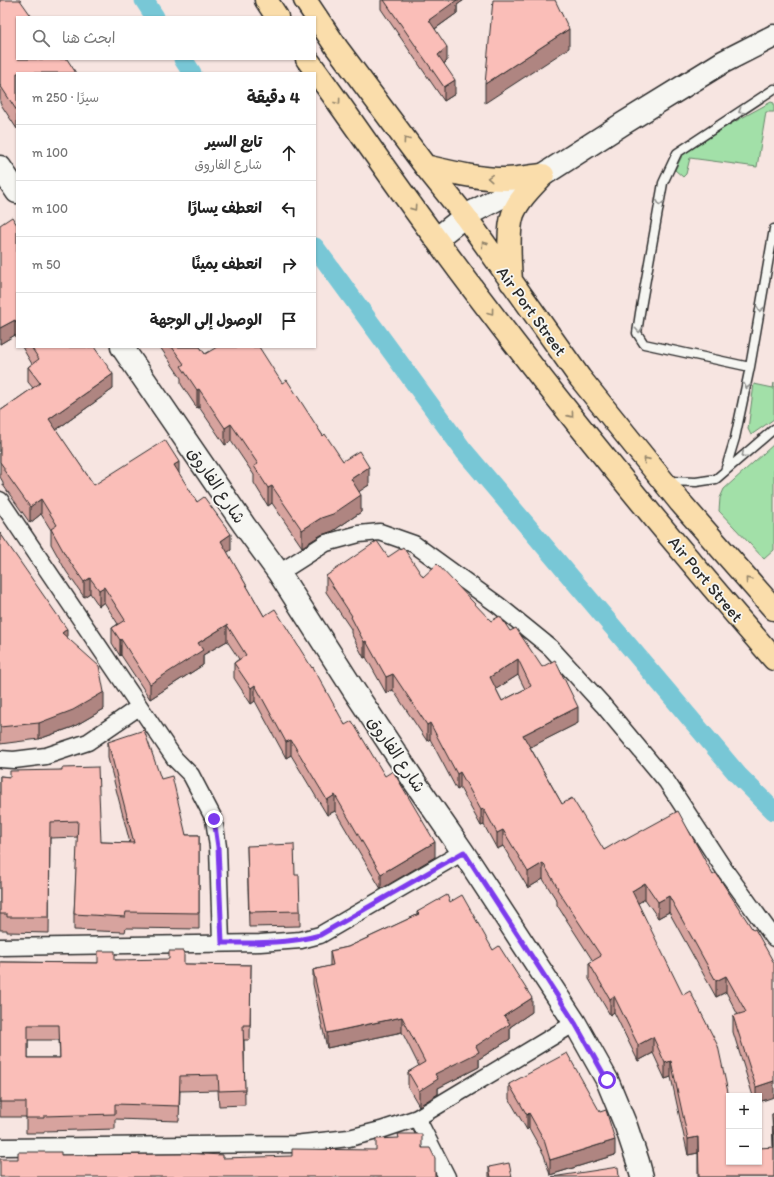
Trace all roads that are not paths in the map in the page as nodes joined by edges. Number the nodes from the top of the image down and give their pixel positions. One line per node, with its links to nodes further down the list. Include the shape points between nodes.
1 (266, 0): 3 (main road)
2 (305, 0): 5 (main road, Air Port Street, one-way to 2)
3 (276, 16)
4 (316, 16): 9 (main road, Air Port Street, one-way to 4)
5 (316, 16)
6 (774, 36): 11 (main road, via 723,62)
7 (308, 60): 15 (main road, Air Port Street, one-way to 15)
8 (774, 89): 18 (lane, one-way to 18, via 677,153 663,183 637,333 644,344)
9 (424, 166): 11 (main road, one-way to 9, via 507,179 486,178); 13 (main road, Air Port Street)
10 (0, 167): 12 (main road)
11 (543, 175): 13 (main road); 16 (main road, via 523,197 513,215 510,240)
12 (16, 191)
13 (465, 216): 15 (main road); 16 (main road, Air Port Street, one-way to 13)
14 (774, 229): 18 (lane, one-way to 18)
15 (436, 239): 25 (main road, Air Port Street, one-way to 25, via 556,397)
16 (511, 282): 21 (main road, Air Port Street, one-way to 16, via 580,378)
17 (123, 348): 23 (main road, شارع الفاروق)
18 (750, 367): 20 (lane, one-way to 20, via 735,438)
19 (774, 429): 20 (lane, one-way to 20)
20 (725, 471): 21 (lane, via 716,479 696,482)
21 (663, 481): 24 (main road, Air Port Street, one-way to 21)
22 (0, 500): 26 (street)
23 (279, 573): 28 (main road, شارع الفاروق, via 376,724); 29 (street, via 326,543 359,534 380,532 414,544 498,605 550,648 603,705 667,782 724,869)
24 (774, 609)
25 (774, 659)
26 (139, 707): 27 (street, via 88,742 46,756); 30 (street, via 176,760 191,775 214,819 218,847)
27 (0, 760)
28 (464, 852): 30 (street, via 320,935 301,940); 32 (main road, شارع الفاروق)
29 (774, 938)
30 (222, 943): 31 (street)
31 (0, 947)
32 (575, 1023): 33 (street); 36 (main road, شارع الفاروق, via 607,1080)
33 (417, 1118): 34 (street, via 349,1138 294,1144); 35 (street)
34 (0, 1147)
35 (447, 1177)
36 (642, 1177)

